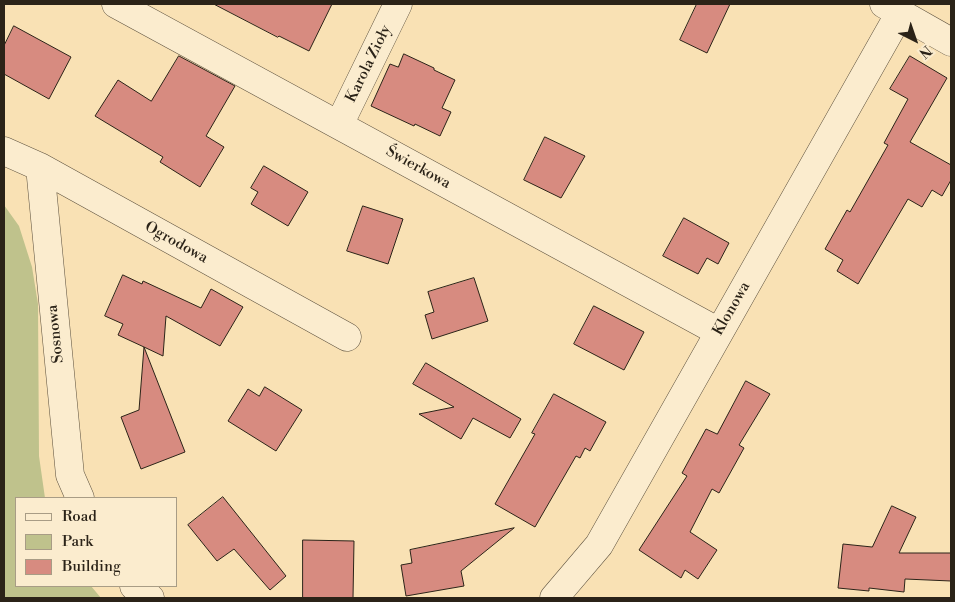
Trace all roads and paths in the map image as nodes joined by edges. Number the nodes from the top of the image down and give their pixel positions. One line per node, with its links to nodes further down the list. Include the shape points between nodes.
1 (116, 4): 5 (street, Świerkowa)
2 (398, 4): 5 (street, Karola Zioły)
3 (892, 8): 4 (street); 8 (street, Klonowa)
4 (951, 42)
5 (340, 125): 8 (street, Świerkowa)
6 (4, 150): 7 (street, Ogrodowa)
7 (40, 167): 9 (street, Ogrodowa); 10 (street, Sosnowa, via 70,474)
8 (719, 332): 13 (street, Klonowa, via 599,545)
9 (347, 338)
10 (80, 497)
11 (135, 587): 12 (street)
12 (150, 598)
13 (554, 598)

